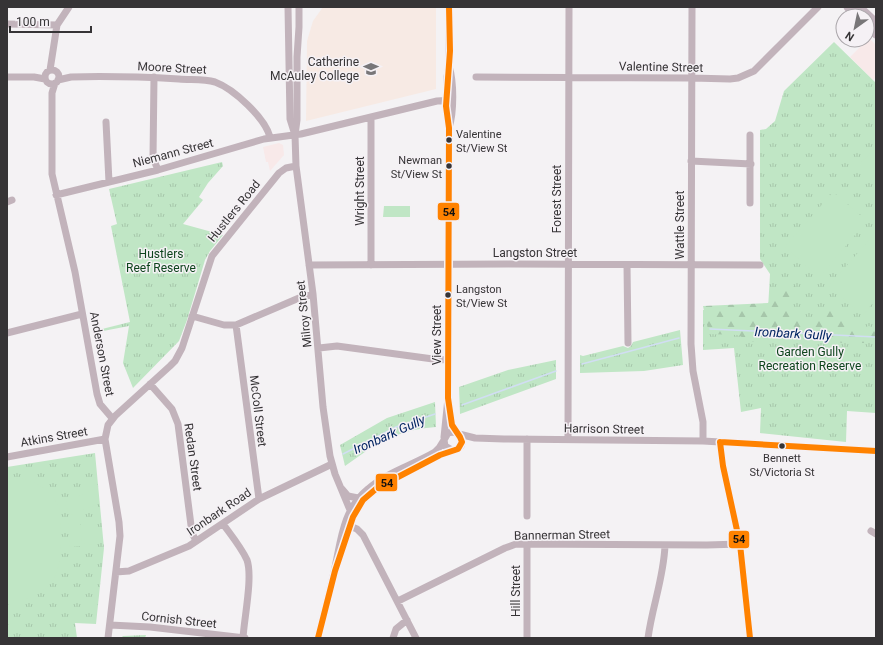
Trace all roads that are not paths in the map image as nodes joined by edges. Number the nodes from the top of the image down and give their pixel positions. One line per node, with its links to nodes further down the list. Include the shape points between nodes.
1 (69, 7): 11 (street)
2 (288, 7): 21 (street, via 290,119)
3 (299, 7): 21 (street)
4 (449, 7): 18 (street, View Street)
5 (569, 7): 15 (street, Forest Street)
6 (692, 7): 17 (street, Wattle Street)
7 (818, 7): 17 (street, Valentine Street, via 747,75 730,79)
8 (859, 7): 9 (main road)
9 (876, 23)
10 (7, 24): 11 (street)
11 (57, 25): 13 (street, Anderson Street)
12 (7, 77): 13 (street)
13 (52, 77): 14 (street, Moore Street); 29 (street, Anderson Street, via 52,174)
14 (154, 77): 23 (street, Moore Street, via 207,81 232,90 248,104 268,130); 27 (street, via 153,158)
15 (569, 77): 16 (street, Valentine Street); 17 (street, Valentine Street); 34 (street, Forest Street)
16 (476, 78)
17 (692, 78): 24 (street, Wattle Street)
18 (449, 100): 19 (street); 31 (street, View Street, via 451,122)
19 (371, 118): 21 (street); 33 (street, Wright Street)
20 (106, 122): 28 (street)
21 (295, 135): 23 (street, Niemann Street); 26 (street, Milroy Street)
22 (750, 135): 25 (street)
23 (270, 137): 27 (street, Niemann Street)
24 (691, 161): 25 (street); 36 (street, Wattle Street)
25 (751, 164): 30 (street)
26 (296, 166): 32 (street, Milroy Street); 40 (street, Hustlers Road, via 279,173 212,256)
27 (158, 170): 28 (street, Niemann Street)
28 (109, 182): 29 (street, Niemann Street)
29 (56, 195): 39 (street, Anderson Street, via 73,263)
30 (750, 203)
31 (448, 264): 33 (street, Langston Street); 34 (street, Langston Street); 45 (street, View Street)
32 (309, 265): 33 (street, Langston Street); 38 (street, Milroy Street)
33 (371, 265)
34 (568, 265): 35 (street, Langston Street); 54 (street, Forest Street)
35 (628, 265): 36 (street, Langston Street); 43 (street)
36 (692, 265): 37 (street, Langston Street); 55 (street, Wattle Street, via 691,359 703,422)
37 (760, 265)
38 (313, 294): 41 (street); 44 (street, Milroy Street)
39 (82, 314): 42 (street); 48 (street, Anderson Street, via 97,394 100,404)
40 (192, 316): 41 (street, via 224,325); 46 (street, Hustlers Road, via 179,355)
41 (236, 325): 63 (street, McColl Street)
42 (7, 333)
43 (628, 342)
44 (319, 348): 45 (street, via 337,346); 61 (street, Milroy Street, via 323,407)
45 (448, 360): 47 (street, View Street)
46 (150, 384): 48 (street, Hustlers Road); 69 (street, Redan Street, via 172,409 178,424 192,533)
47 (448, 398): 49 (street, View Street, via 450,417); 51 (street, View Street)
48 (112, 418): 50 (street, via 106,429)
49 (457, 433): 51 (street, via 448,433); 52 (street, Harrison Street, via 475,438); 57 (street, via 462,439)
50 (105, 439): 60 (street, Atkins Street); 74 (street, via 119,522)
51 (444, 439): 58 (street, via 447,448); 64 (street, via 435,452 377,481)
52 (504, 439): 53 (street, Harrison Street); 57 (street, Harrison Street)
53 (527, 439): 54 (street, Harrison Street); 66 (street)
54 (568, 439): 55 (street, Harrison Street)
55 (703, 441): 56 (street, Harrison Street)
56 (720, 442): 59 (street, Harrison Street); 71 (street)
57 (462, 445): 58 (street)
58 (452, 450): 64 (street, via 384,484)
59 (876, 451)
60 (7, 457)
61 (332, 464): 62 (street, Milroy Street); 63 (street, Ironbark Road)
62 (341, 489): 64 (street); 65 (street, Milroy Street)
63 (259, 499): 67 (street, Ironbark Road)
64 (357, 502): 65 (street); 68 (street)
65 (350, 510): 73 (street, via 341,538)
66 (527, 516)
67 (223, 524): 69 (street, Ironbark Road); 79 (street, via 243,553 249,568)
68 (350, 526): 73 (street); 75 (street, via 364,536)
69 (196, 541): 74 (street, Ironbark Road, via 129,571)
70 (527, 544): 72 (street, Bannerman Street); 75 (street, Bannerman Street, via 505,548); 83 (street, Hill Street)
71 (740, 544): 72 (street, Bannerman Street); 85 (street)
72 (665, 545): 84 (street)
73 (335, 571): 80 (street)
74 (116, 572): 77 (street)
75 (398, 601): 76 (street)
76 (407, 620): 81 (street, via 396,629); 82 (street)
77 (110, 625): 78 (street); 79 (street, Cornish Street)
78 (108, 638)
79 (244, 638)
80 (318, 638)
81 (393, 638)
82 (416, 638)
83 (527, 638)
84 (648, 638)
85 (750, 638)

